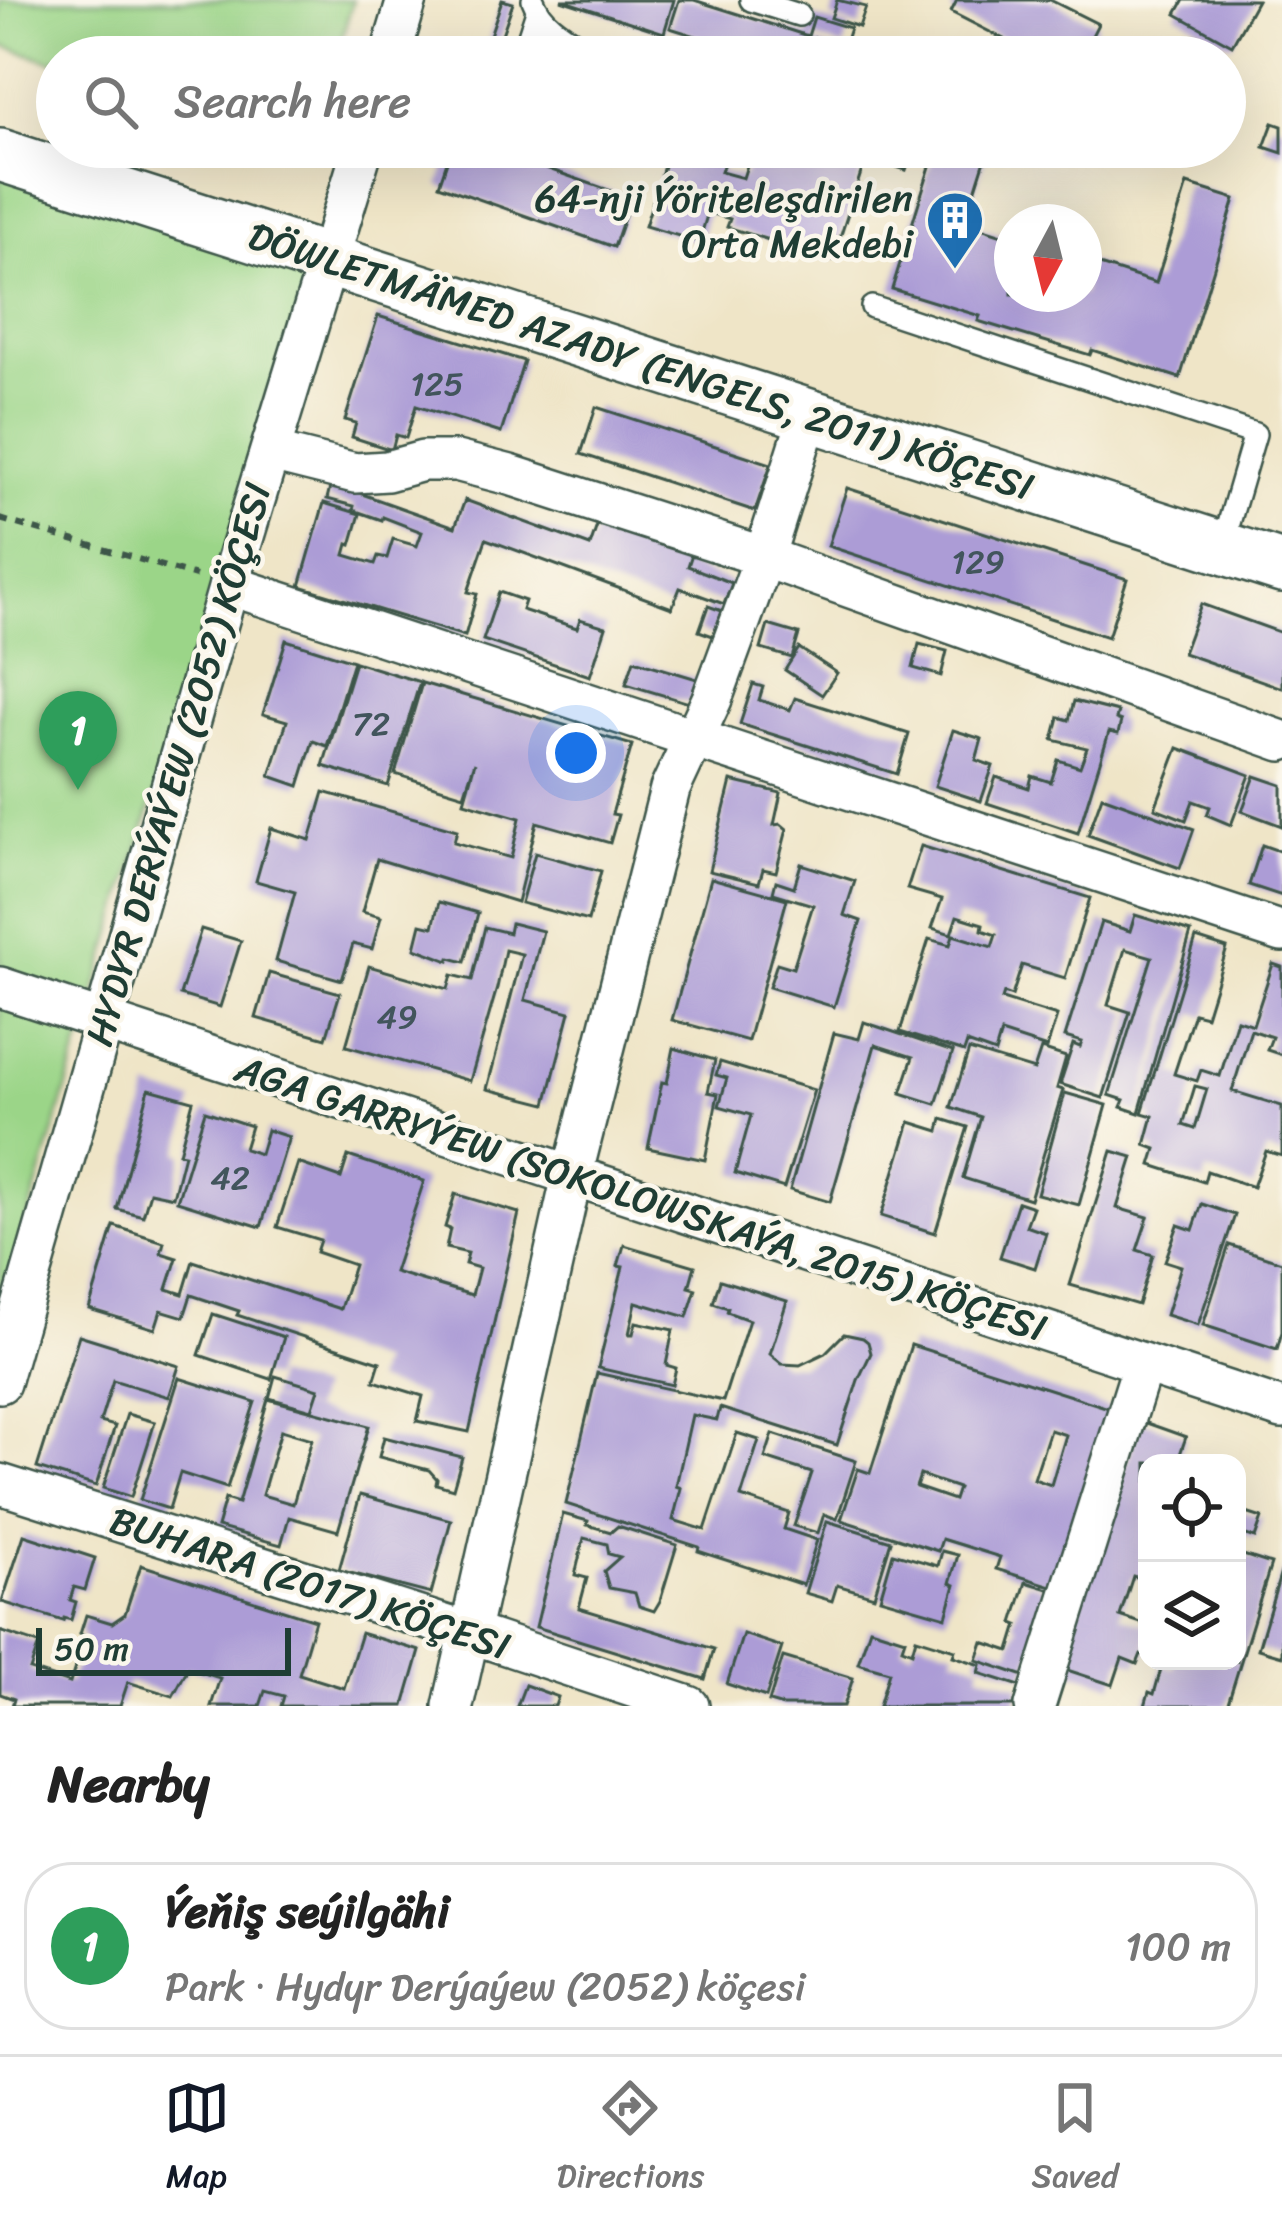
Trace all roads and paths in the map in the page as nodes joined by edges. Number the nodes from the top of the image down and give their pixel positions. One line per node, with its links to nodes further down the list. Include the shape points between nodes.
1 (407, 0): 5 (street)
2 (752, 0): 4 (lane)
3 (535, 6): 6 (lane); 7 (lane)
4 (799, 15)
5 (396, 36)
6 (527, 36)
7 (565, 36)
8 (0, 154): 9 (street, DÖWLETMÄMED AZADY (ENGELS, 2011) KÖÇESI)
9 (36, 166)
10 (43, 168): 12 (street, DÖWLETMÄMED AZADY (ENGELS, 2011) KÖÇESI)
11 (356, 168): 12 (street, HYDYR DERÝAÝEW (2052) KÖÇESI)
12 (329, 260): 14 (street, DÖWLETMÄMED AZADY (ENGELS, 2011) KÖÇESI); 15 (street, HYDYR DERÝAÝEW (2052) KÖÇESI)
13 (872, 307): 17 (lane, via 1255,434)
14 (809, 415): 17 (street, DÖWLETMÄMED AZADY (ENGELS, 2011) KÖÇESI); 18 (street)
15 (271, 452): 18 (street, via 355,472 456,461); 20 (street, HYDYR DERÝAÝEW (2052) KÖÇESI)
16 (0, 519): 20 (path)
17 (1222, 547): 19 (street, DÖWLETMÄMED AZADY (ENGELS, 2011) KÖÇESI)
18 (764, 557): 21 (street); 22 (street)
19 (1282, 567)
20 (229, 585): 21 (street); 25 (street, HYDYR DERÝAÝEW (2052) KÖÇESI)
21 (693, 739): 23 (street); 26 (street, via 670,789)
22 (1282, 741)
23 (1282, 932)
24 (0, 987): 25 (street, AGA GARRYÝEW (SOKOLOWSKAÝA, 2015) KÖÇESI)
25 (102, 1020): 26 (street, AGA GARRYÝEW (SOKOLOWSKAÝA, 2015) KÖÇESI); 28 (street, HYDYR DERÝAÝEW (2052) KÖÇESI)
26 (572, 1176): 27 (street, AGA GARRYÝEW (SOKOLOWSKAÝA, 2015) KÖÇESI); 31 (street)
27 (1143, 1364): 29 (street, AGA GARRYÝEW (SOKOLOWSKAÝA, 2015) KÖÇESI); 34 (street)
28 (0, 1382)
29 (1282, 1409)
30 (0, 1484): 31 (street, BUHARA (2017) KÖÇESI)
31 (470, 1633): 32 (street); 33 (street, BUHARA (2017) KÖÇESI)
32 (453, 1706)
33 (689, 1706)
34 (1035, 1706)

